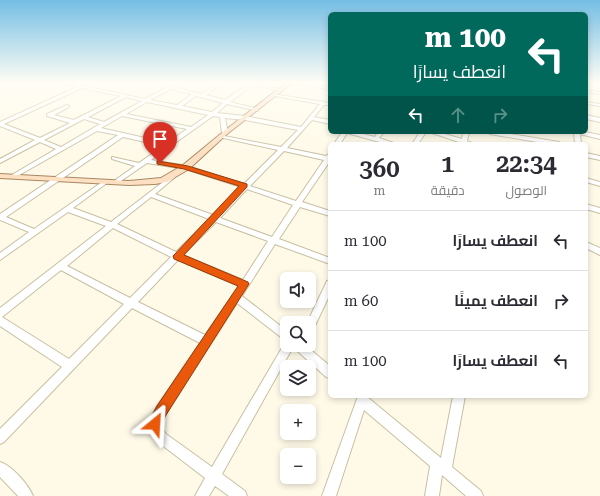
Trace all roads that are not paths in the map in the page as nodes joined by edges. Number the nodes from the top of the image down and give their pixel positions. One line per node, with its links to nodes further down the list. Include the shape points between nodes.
1 (38, 106): 22 (street)
2 (67, 106): 20 (street, via 49,116)
3 (105, 106): 15 (street)
4 (136, 106): 12 (street)
5 (174, 106): 10 (street)
6 (221, 106): 13 (street)
7 (242, 106): 11 (street)
8 (261, 106): 11 (main road)
9 (320, 106): 18 (street)
10 (178, 107): 13 (street)
11 (256, 110): 17 (main road)
12 (121, 114): 23 (street); 24 (street)
13 (212, 114): 14 (street); 24 (street)
14 (222, 116): 17 (street); 27 (street)
15 (83, 117): 20 (street); 23 (street)
16 (588, 117): 19 (street)
17 (245, 118): 25 (street); 27 (main road)
18 (311, 118): 21 (street); 25 (street)
19 (600, 120)
20 (74, 122): 37 (street)
21 (328, 122)
22 (1, 123): 37 (street)
23 (105, 124): 26 (street)
24 (190, 128): 41 (street)
25 (302, 128): 43 (street)
26 (96, 129): 33 (street); 42 (street)
27 (223, 134): 43 (street); 52 (main road)
28 (357, 134): 36 (street)
29 (380, 134): 36 (street)
30 (438, 134): 39 (street)
31 (510, 134): 34 (street)
32 (586, 134): 35 (street)
33 (122, 135): 41 (street); 56 (street)
34 (520, 135): 40 (street)
35 (600, 137)
36 (376, 139): 38 (street)
37 (39, 140): 42 (street); 50 (street)
38 (387, 142)
39 (460, 142)
40 (550, 142)
41 (167, 145): 49 (street)
42 (61, 149): 54 (street)
43 (280, 149): 46 (street); 61 (street)
44 (588, 155): 47 (street)
45 (114, 158): 51 (street)
46 (328, 158)
47 (600, 158)
48 (328, 159): 63 (street)
49 (147, 160): 51 (street); 52 (street)
50 (0, 161)
51 (140, 165): 59 (street)
52 (186, 167): 55 (main road); 61 (street)
53 (1, 177): 54 (main road)
54 (12, 177): 56 (main road)
55 (172, 177): 59 (main road, via 155,182); 62 (street)
56 (56, 179): 58 (main road); 68 (street)
57 (588, 181): 60 (street)
58 (105, 182): 59 (main road); 65 (street)
59 (116, 182)
60 (600, 184)
61 (244, 186): 63 (street); 69 (street)
62 (151, 195): 69 (street); 70 (street)
63 (298, 204): 67 (street); 72 (street)
64 (588, 207): 66 (street)
65 (67, 209): 70 (street); 71 (street)
66 (600, 211)
67 (328, 213)
68 (0, 217): 71 (street)
69 (214, 218): 72 (street); 75 (street)
70 (112, 225): 75 (street); 78 (street)
71 (35, 232): 76 (street)
72 (274, 241): 77 (street); 79 (street)
73 (588, 246): 74 (street)
74 (600, 252)
75 (177, 256): 79 (street); 82 (street)
76 (0, 257)
77 (328, 260)
78 (60, 266): 82 (street); 83 (street)
79 (244, 284): 81 (street)
80 (328, 288): 84 (street)
81 (236, 297): 86 (street); 87 (street)
82 (130, 303): 87 (street); 90 (street)
83 (0, 314)
84 (315, 316)
85 (0, 321): 90 (street)
86 (280, 332)
87 (206, 341): 98 (street, via 161,410 154,429 162,438)
88 (293, 352): 98 (street)
89 (304, 352): 91 (street)
90 (70, 366): 95 (street)
91 (328, 371)
92 (361, 398): 102 (street)
93 (362, 398): 96 (street)
94 (459, 398): 96 (street)
95 (0, 438)
96 (441, 467): 103 (street); 104 (street)
97 (0, 468): 99 (street)
98 (213, 475): 100 (street); 101 (street)
99 (26, 496)
100 (202, 496)
101 (240, 496)
102 (329, 496)
103 (432, 496)
104 (476, 496)

